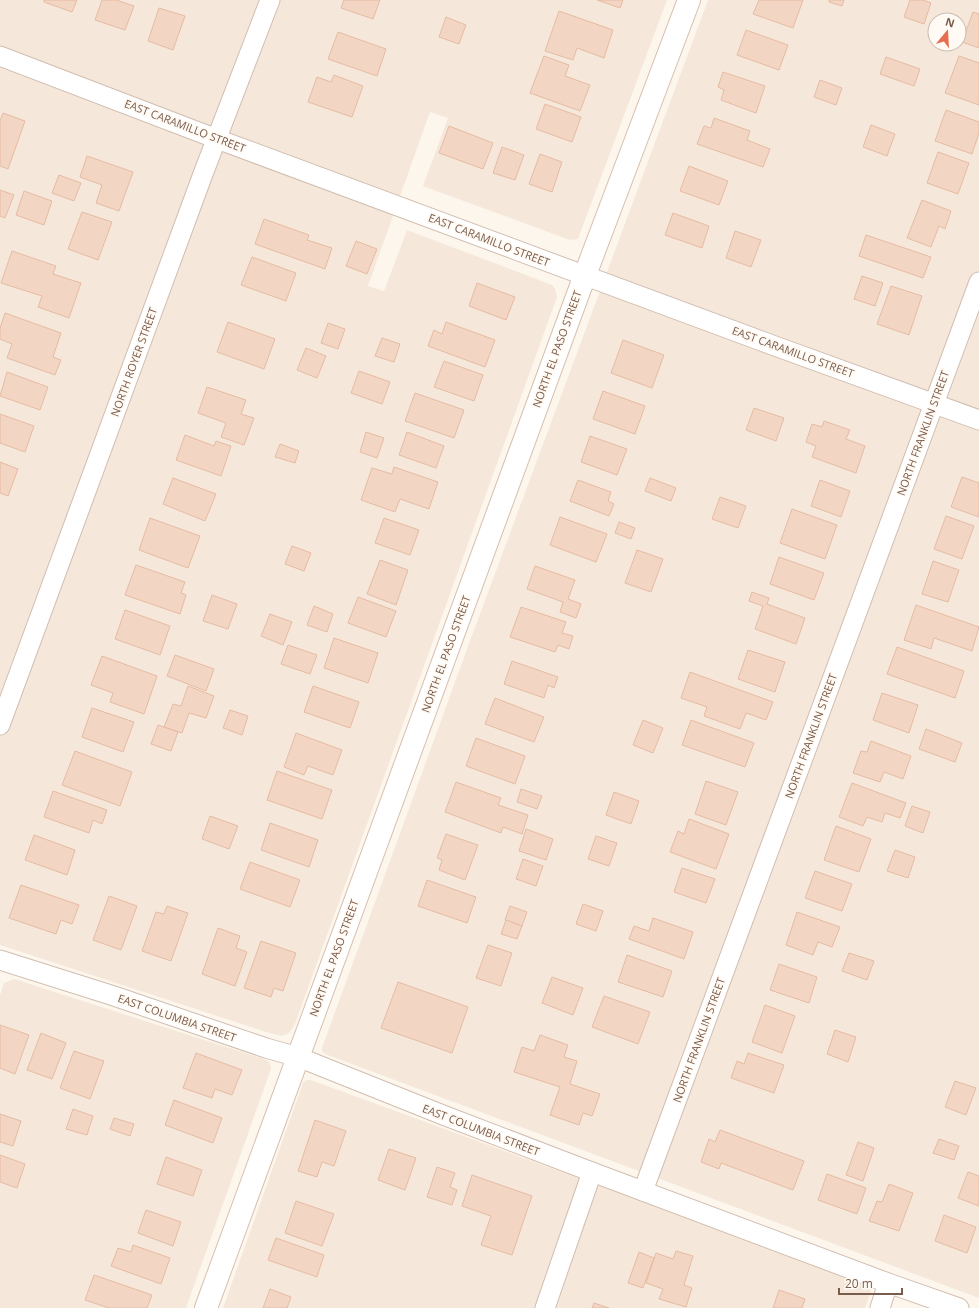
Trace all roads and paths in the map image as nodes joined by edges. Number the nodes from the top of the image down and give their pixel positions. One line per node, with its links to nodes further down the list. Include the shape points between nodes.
1 (270, 0): 4 (street, NORTH ROYER STREET)
2 (689, 0): 5 (street, NORTH EL PASO STREET)
3 (0, 56): 4 (street, EAST CARAMILLO STREET)
4 (217, 139): 5 (street, EAST CARAMILLO STREET); 9 (street, NORTH ROYER STREET)
5 (584, 275): 7 (street, EAST CARAMILLO STREET); 11 (street, NORTH EL PASO STREET)
6 (979, 282): 7 (street, NORTH FRANKLIN STREET)
7 (934, 404): 8 (street, EAST CARAMILLO STREET); 13 (street, NORTH FRANKLIN STREET)
8 (979, 420)
9 (0, 725)
10 (1, 963): 11 (street, EAST COLUMBIA STREET, via 114,996)
11 (298, 1058): 12 (street, EAST COLUMBIA STREET); 15 (street, NORTH EL PASO STREET)
12 (592, 1172): 13 (street, EAST COLUMBIA STREET); 16 (street)
13 (643, 1191): 14 (street, EAST COLUMBIA STREET)
14 (888, 1284): 17 (street); 18 (street, EAST COLUMBIA STREET)
15 (206, 1308)
16 (545, 1308)
17 (880, 1308)
18 (959, 1308)

